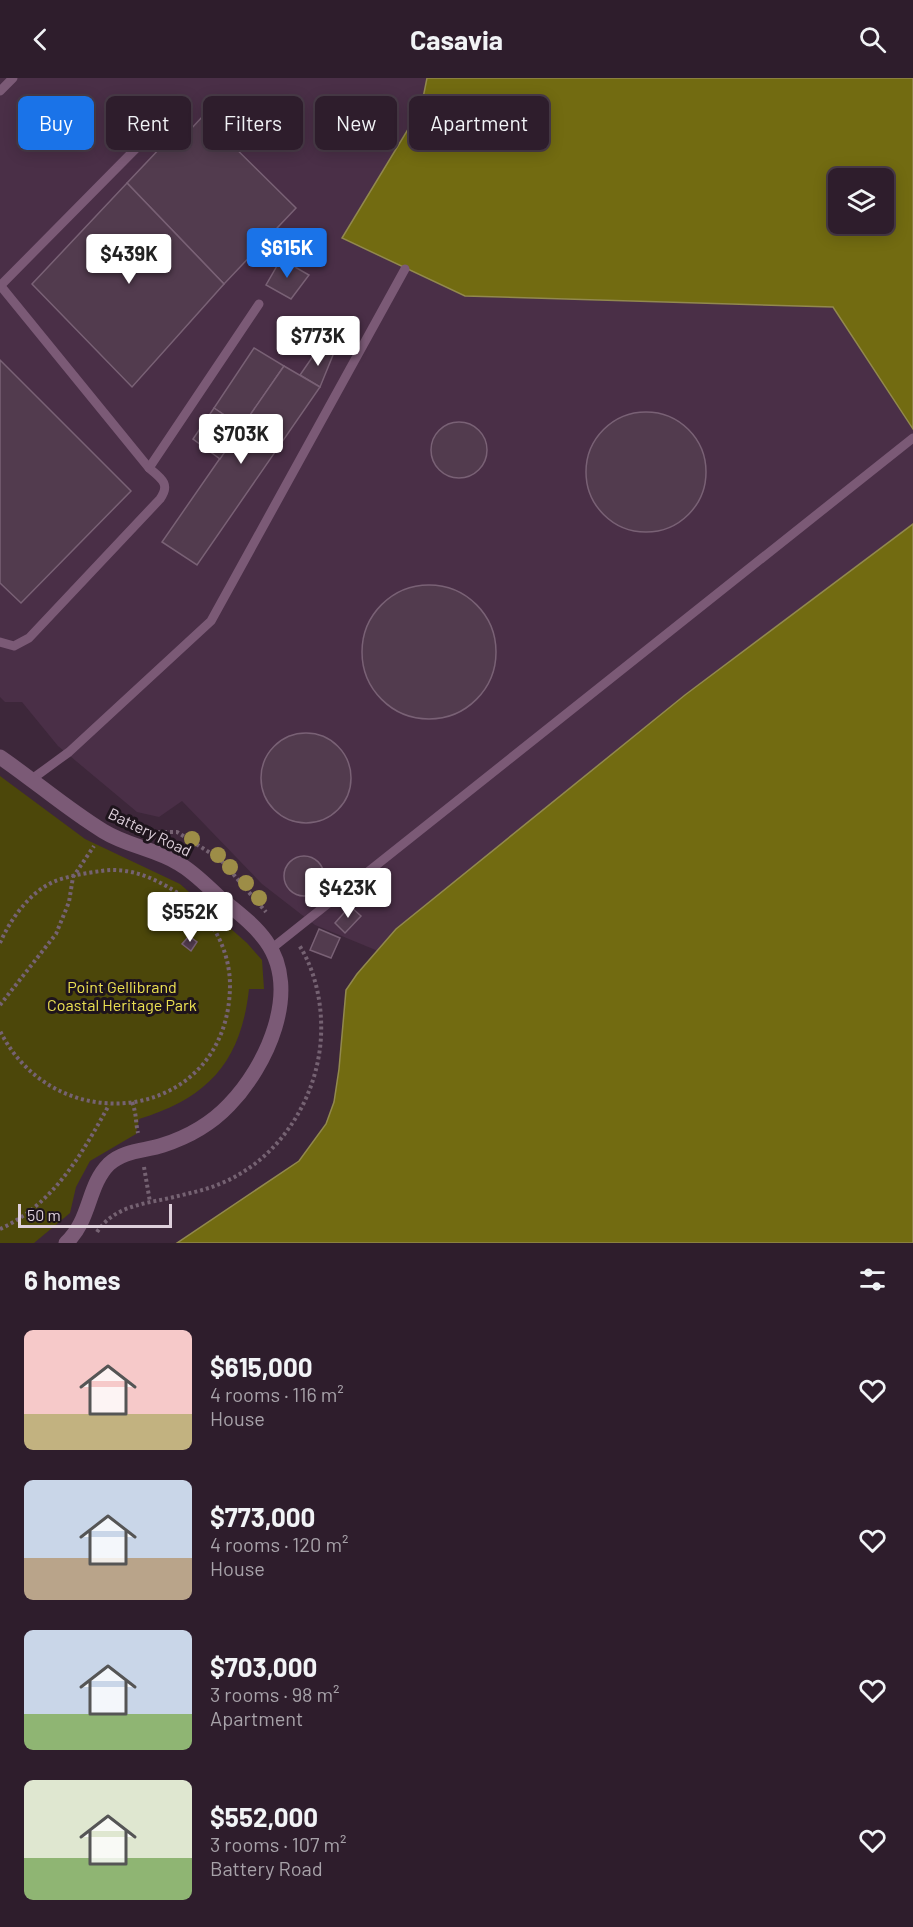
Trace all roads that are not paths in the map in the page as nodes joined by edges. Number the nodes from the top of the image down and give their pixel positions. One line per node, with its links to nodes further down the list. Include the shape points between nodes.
1 (13, 78): 2 (lane)
2 (0, 91)
3 (134, 150): 5 (lane)
4 (405, 269): 11 (lane, via 211,621 64,756)
5 (0, 286): 8 (lane)
6 (259, 304): 8 (lane)
7 (913, 438): 12 (lane)
8 (149, 468): 9 (lane, via 165,483 160,499 29,638 14,646)
9 (0, 642)
10 (0, 757): 11 (street, Battery Road)
11 (32, 779): 12 (street, Battery Road, via 102,831 186,868 247,921)
12 (271, 949): 13 (street, Battery Road, via 279,971 279,1008 263,1060 246,1087 217,1117 194,1132 161,1146 129,1152 109,1164 98,1180 82,1224)
13 (66, 1243)

